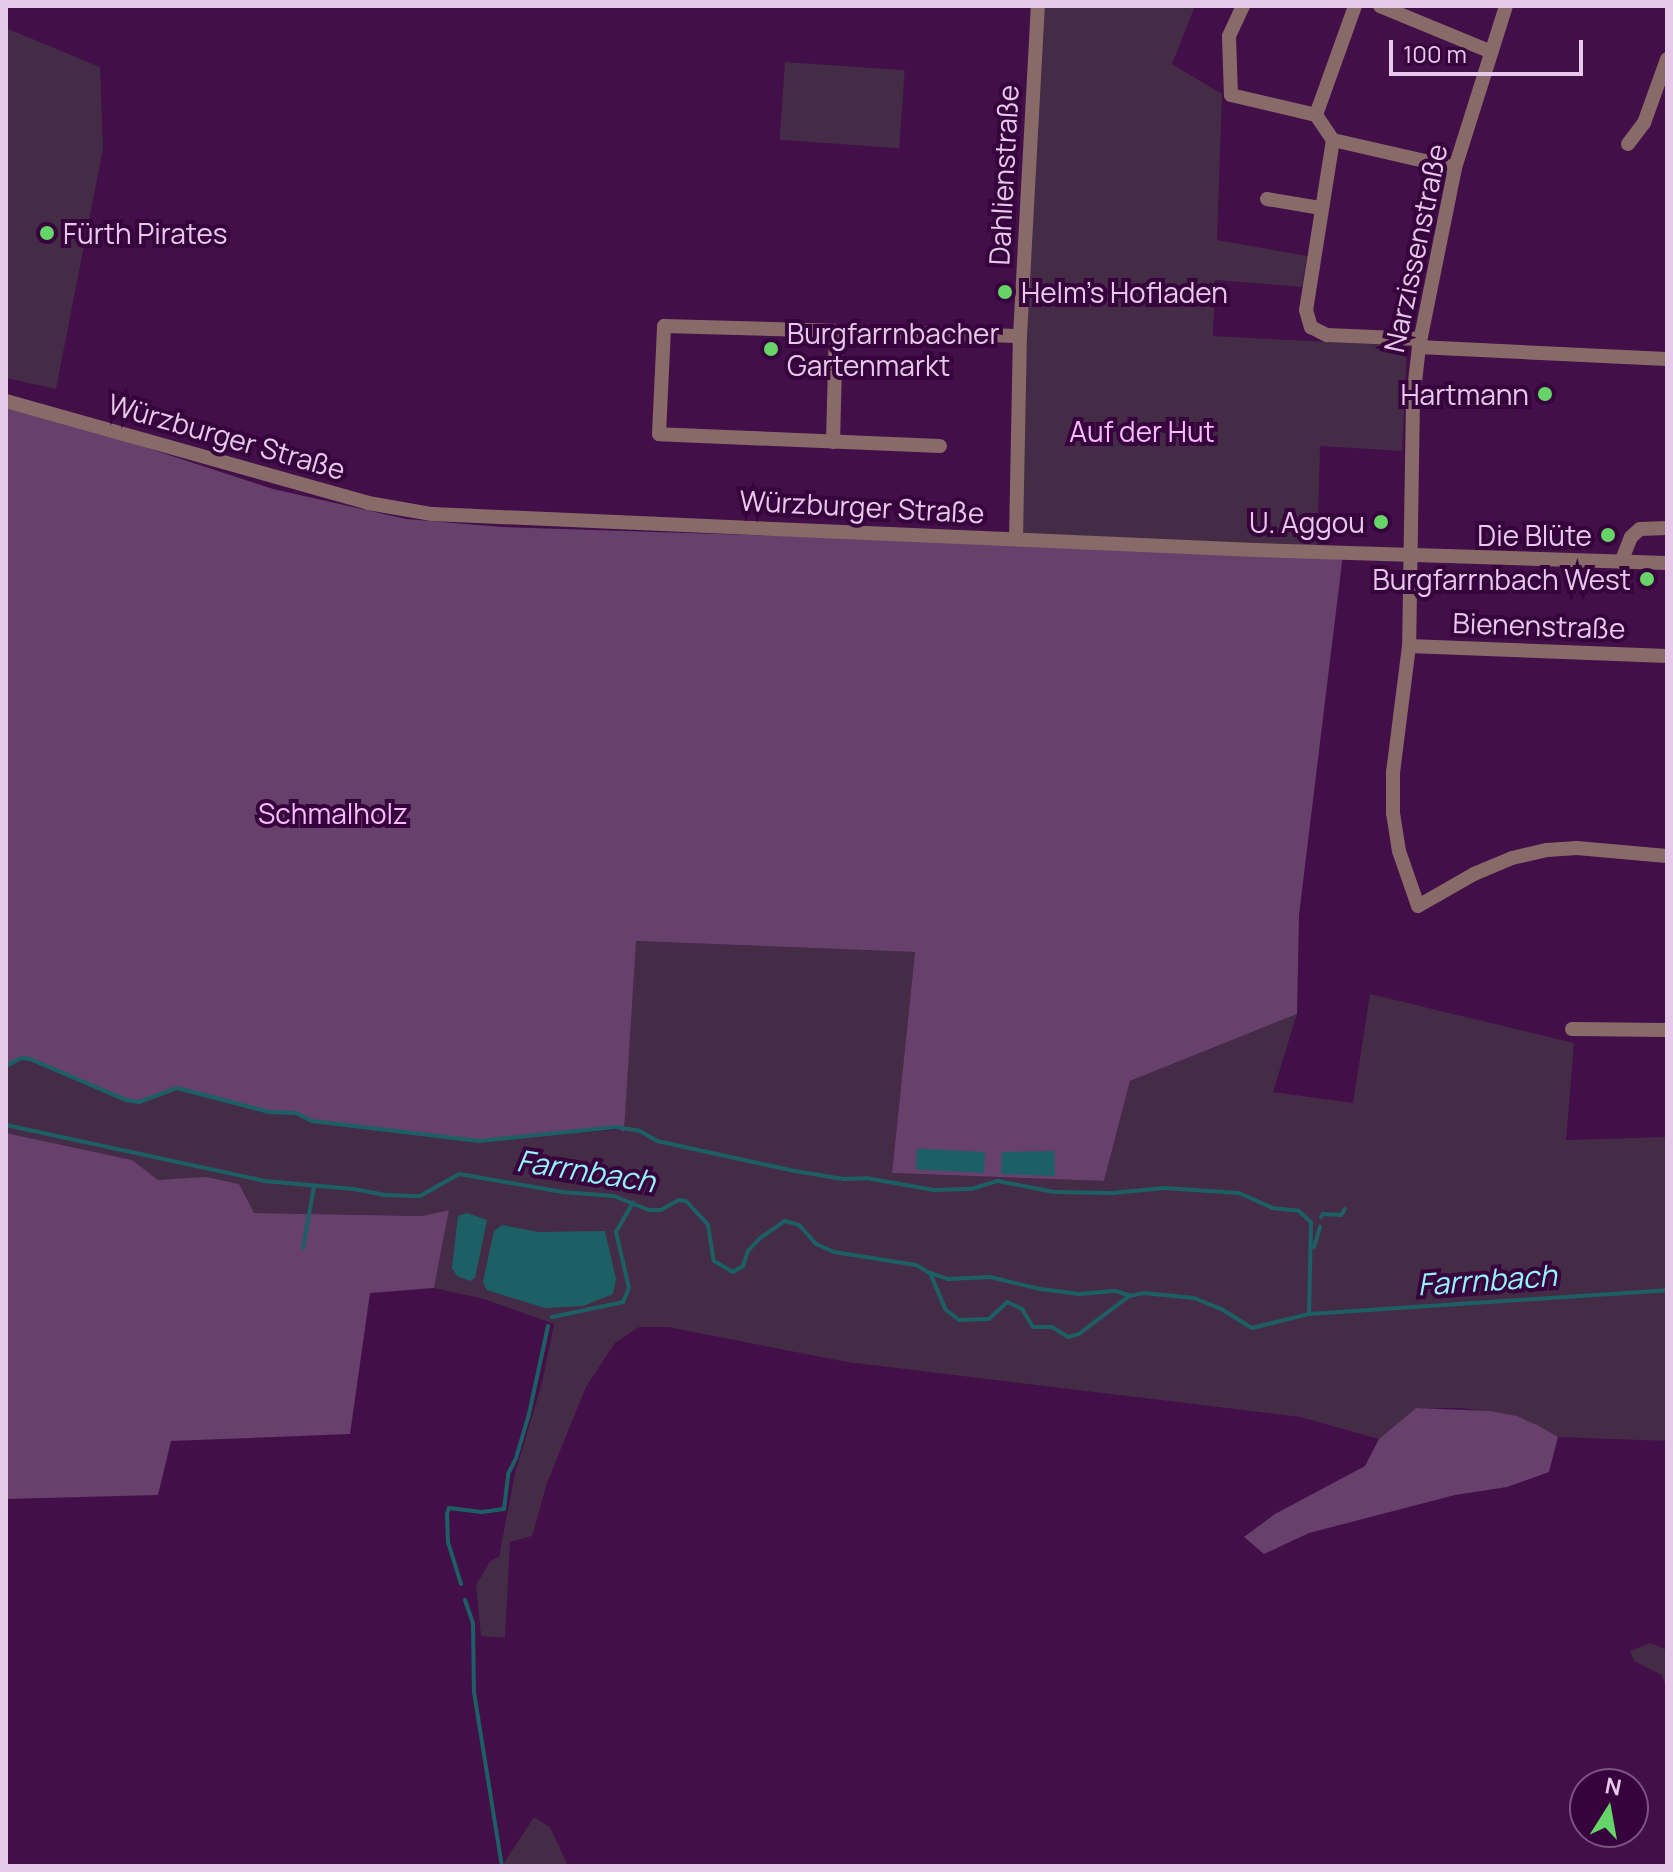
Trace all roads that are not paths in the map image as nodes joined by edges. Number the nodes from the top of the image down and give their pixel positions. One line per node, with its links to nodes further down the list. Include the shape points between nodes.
1 (1038, 6): 15 (street, Dahlienstraße)
2 (1243, 6): 8 (street, via 1229,36 1231,95)
3 (1355, 6): 8 (street)
4 (1380, 6): 6 (street)
5 (1506, 6): 6 (street, Narzissenstraße)
6 (1489, 51): 11 (street, Narzissenstraße)
7 (1667, 59): 10 (street, via 1644,123)
8 (1316, 115): 9 (street)
9 (1333, 140): 11 (street); 13 (street)
10 (1628, 144)
11 (1455, 168): 16 (street, Narzissenstraße)
12 (1267, 199): 13 (street)
13 (1321, 208): 16 (street, via 1306,310 1311,327 1327,335)
14 (836, 331): 15 (street); 19 (street); 19 (street, via 664,326 659,434)
15 (1020, 336): 22 (street, Dahlienstraße)
16 (1420, 343): 17 (street); 23 (street, Narzissenstraße, via 1413,399)
17 (1667, 359)
18 (6, 401): 22 (street, Würzburger Straße, via 355,500 432,514)
19 (833, 442): 20 (street)
20 (940, 446)
21 (1667, 528): 24 (street, via 1640,529)
22 (1016, 539): 23 (street, Würzburger Straße)
23 (1409, 554): 24 (street, Würzburger Straße); 26 (street, Narzissenstraße)
24 (1621, 562): 25 (street, Würzburger Straße)
25 (1667, 563)
26 (1409, 646): 27 (street, Bienenstraße); 28 (street, Narzissenstraße, via 1393,813 1399,851 1418,906 1474,874 1547,850)
27 (1667, 656)
28 (1667, 856)
29 (1572, 1029): 30 (street)
30 (1667, 1030)

